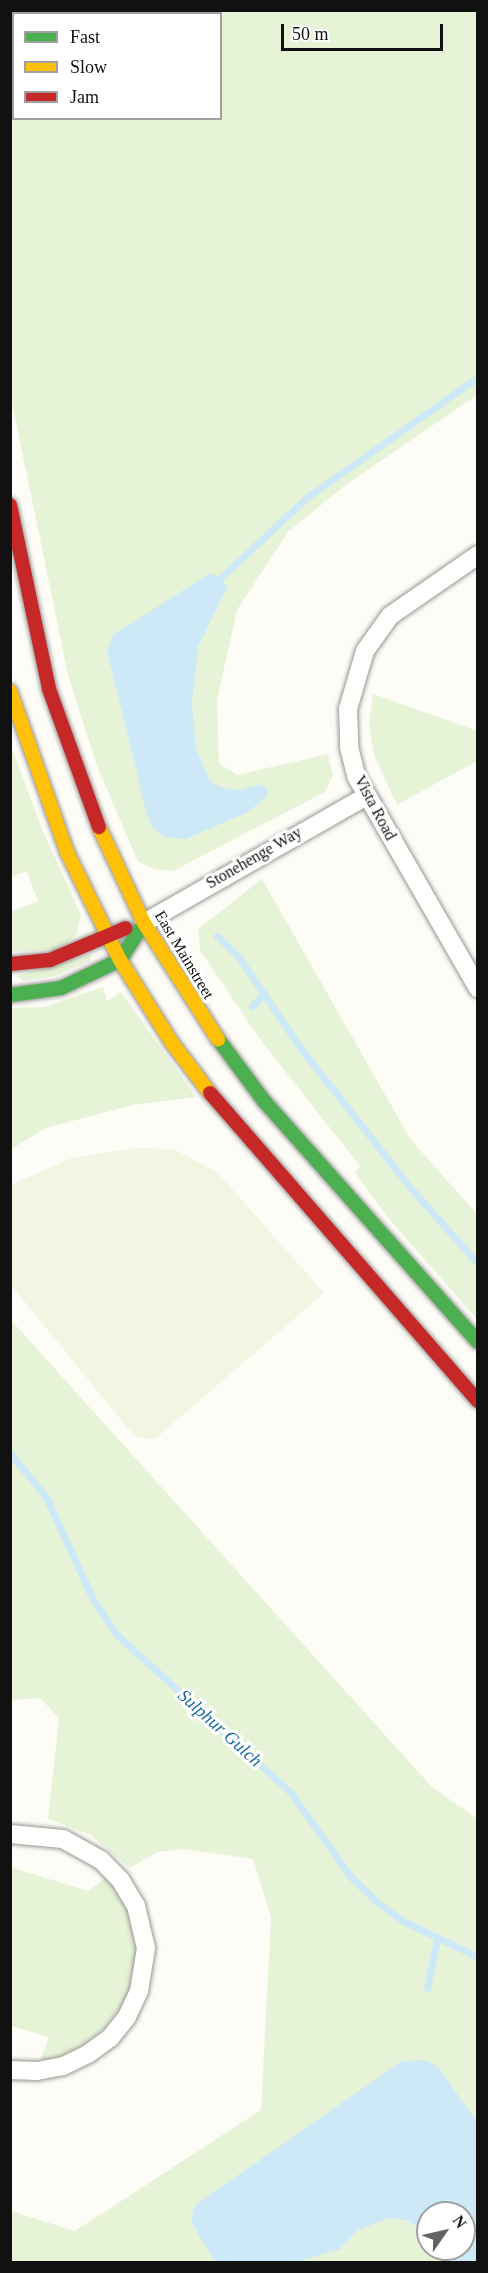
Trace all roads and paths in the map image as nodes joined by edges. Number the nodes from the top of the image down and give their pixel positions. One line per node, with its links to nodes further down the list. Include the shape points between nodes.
1 (10, 505): 5 (main road, East Mainstreet, via 46,677 65,739 105,842)
2 (477, 555): 4 (street, Vista Road, via 397,610 365,651 348,709 352,760)
3 (10, 692): 6 (main road, via 55,822)
4 (366, 796): 5 (street, Stonehenge Way); 9 (street, Vista Road)
5 (144, 923): 6 (main road, Stonehenge Way); 7 (main road, Stonehenge Way); 11 (main road, East Mainstreet, via 201,1015 264,1101)
6 (106, 933): 7 (main road); 8 (main road, Stonehenge Way, via 50,960)
7 (120, 960): 10 (main road, via 61,988); 12 (main road, via 172,1043 236,1126)
8 (10, 964)
9 (477, 988)
10 (10, 995)
11 (477, 1342)
12 (477, 1401)
13 (10, 1834): 14 (street, via 56,1837 101,1860 133,1899 146,1948 139,1991 127,2017 110,2038 63,2066 37,2071)
14 (10, 2070)

